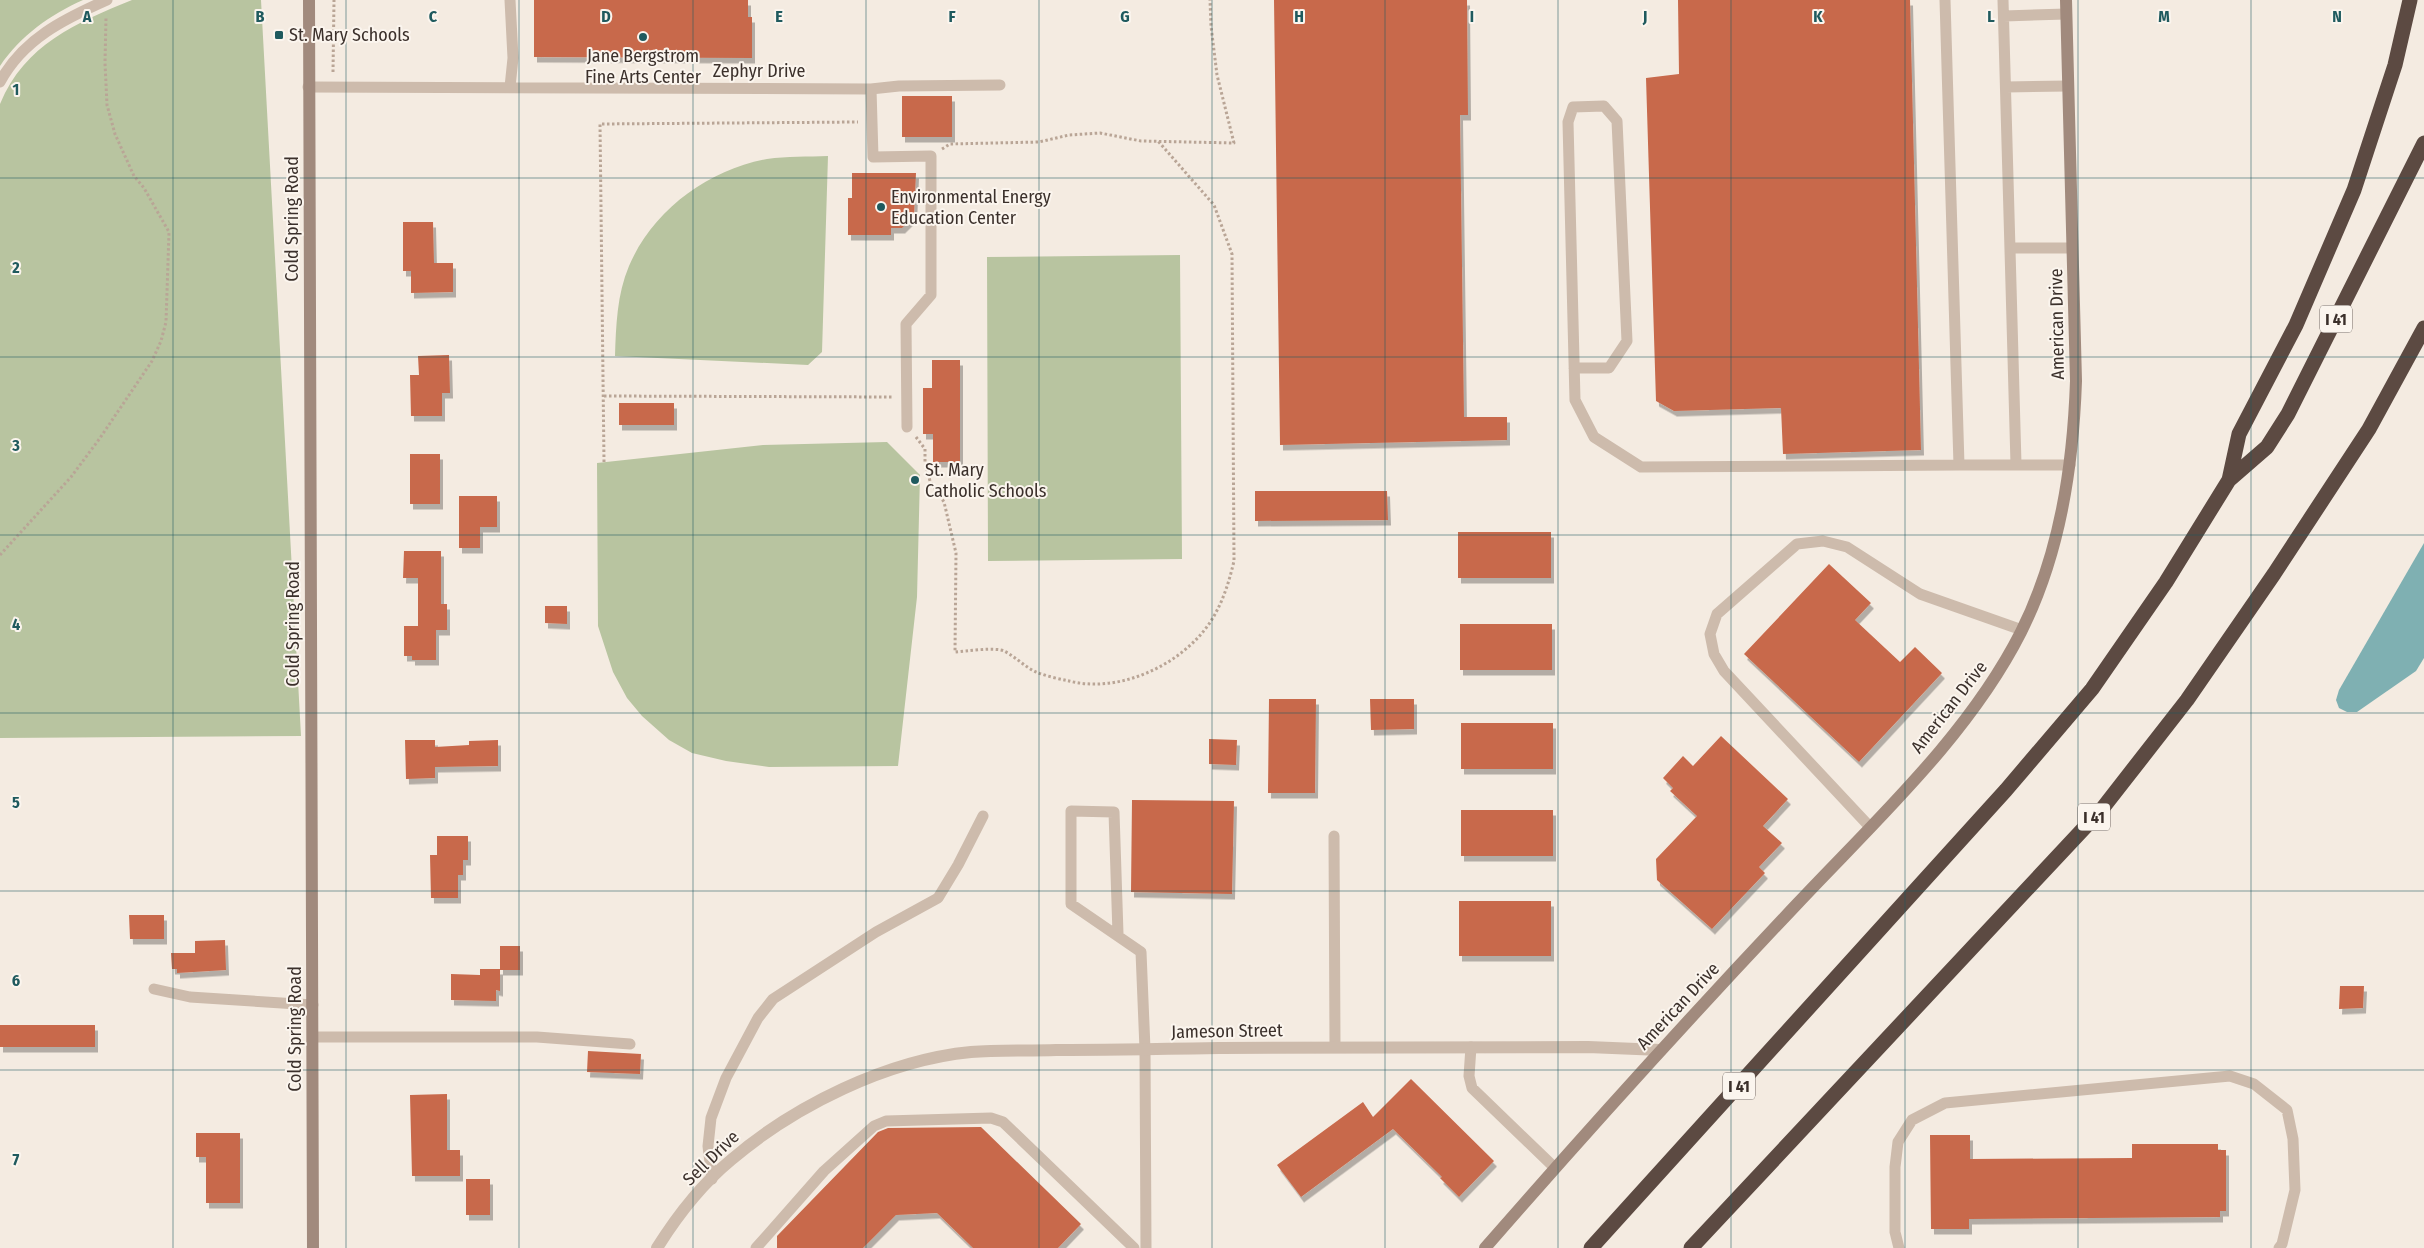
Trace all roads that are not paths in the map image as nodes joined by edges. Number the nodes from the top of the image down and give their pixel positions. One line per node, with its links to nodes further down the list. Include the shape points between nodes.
1 (106, 0): 10 (lane, via 68,17 30,42)
2 (309, 0): 14 (street, Cold Spring Road)
3 (510, 0): 15 (lane, via 513,58)
4 (1945, 0): 24 (lane)
5 (2003, 0): 9 (lane)
6 (2066, 0): 8 (street, American Drive)
7 (2410, 0): 26 (highway, via 2395,65 2354,190 2296,325 2239,434)
8 (2066, 14): 9 (lane); 13 (street, American Drive)
9 (2004, 16): 12 (lane)
10 (0, 82)
11 (1000, 85): 16 (lane, Zephyr Drive)
12 (2006, 86): 13 (lane); 18 (lane)
13 (2068, 86): 19 (street, American Drive)
14 (308, 87): 15 (lane, Zephyr Drive); 33 (street, Cold Spring Road)
15 (510, 87): 16 (lane, Zephyr Drive)
16 (871, 89): 22 (lane, via 872,157 932,156 931,295 906,324)
17 (2424, 143): 26 (highway, I 41, via 2288,414 2267,447)
18 (2010, 248): 19 (lane); 23 (lane)
19 (2072, 248): 25 (street, American Drive, via 2076,380)
20 (2424, 328): 50 (highway, I 41, via 2369,429 2274,574 2187,700 2102,808)
21 (1574, 368): 21 (lane, via 1568,122 1573,107 1604,106 1617,121 1627,341 1609,368); 24 (lane, via 1575,400 1594,437 1641,467)
22 (907, 427)
23 (2016, 464): 24 (lane); 25 (lane)
24 (1959, 465)
25 (2070, 465): 27 (street, American Drive, via 2050,558)
26 (2229, 480): 49 (highway, I 41, via 2166,582 2092,689 1992,805)
27 (2022, 630): 29 (street, American Drive, via 1977,705); 29 (lane, via 1920,594 1847,547 1823,541 1798,544 1716,614 1710,634 1714,654 1724,671)
28 (983, 816): 42 (lane, via 938,898 876,932 804,978 773,999 758,1018 726,1078 711,1118 708,1146)
29 (1870, 827): 39 (street, American Drive)
30 (1334, 836): 36 (lane)
31 (1118, 934): 31 (lane, via 1114,812 1071,811 1071,904); 38 (lane, via 1141,952)
32 (154, 989): 33 (lane, via 190,997)
33 (313, 1005): 34 (street, Cold Spring Road)
34 (313, 1037): 35 (lane, via 537,1037); 43 (street, Cold Spring Road)
35 (630, 1044)
36 (1335, 1047): 37 (street, Jameson Street); 38 (street, Jameson Street)
37 (1470, 1047): 39 (street, Jameson Street); 41 (lane, via 1472,1088)
38 (1145, 1049): 40 (street, Jameson Street, via 969,1052 883,1073); 47 (lane)
39 (1661, 1050): 41 (street, American Drive)
40 (803, 1109): 42 (street, Sell Drive, via 764,1133)
41 (1555, 1168): 48 (street, American Drive)
42 (712, 1179): 44 (street, Sell Drive, via 678,1216)
43 (314, 1248)
44 (657, 1248)
45 (756, 1248): 46 (lane, via 824,1171 874,1126 886,1121 991,1118 1003,1122)
46 (1134, 1248)
47 (1146, 1248)
48 (1485, 1248)
49 (1591, 1248)
50 (1691, 1248)
51 (1899, 1248): 52 (lane, via 1895,1232 1895,1167 1898,1142 1912,1120 1945,1103 2230,1076 2254,1084 2287,1110 2293,1139 2294,1190)
52 (2279, 1248)

